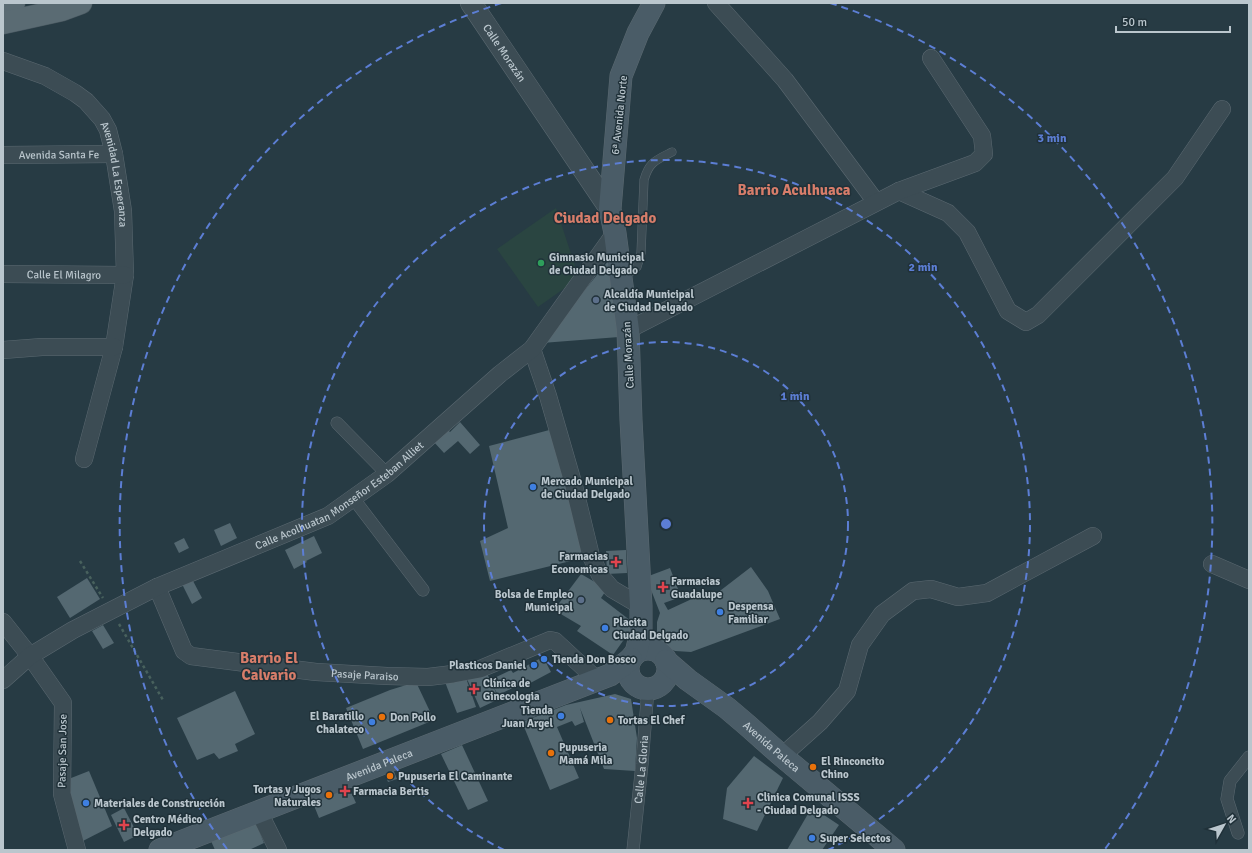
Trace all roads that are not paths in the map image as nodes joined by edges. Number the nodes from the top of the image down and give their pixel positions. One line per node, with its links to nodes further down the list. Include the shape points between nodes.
1 (14, 3): 6 (main road)
2 (81, 3): 7 (main road, via 62,10)
3 (471, 3): 16 (street, Calle Morazán)
4 (654, 3): 16 (main road, 6ª Avenida Norte, via 638,33 621,76)
5 (716, 3): 15 (street, via 785,80)
6 (3, 5)
7 (3, 23)
8 (931, 58): 14 (street, via 982,136 984,154 976,163)
9 (3, 61): 12 (street, Avenidad La Esperanza, via 45,76 86,101 108,130)
10 (1222, 109): 14 (street, via 1175,178 1038,315 1026,322 1008,311 967,232 948,213)
11 (672, 152): 20 (lane, via 655,160 647,170 644,180 641,253 637,266)
12 (114, 154): 13 (street, Avenida Santa Fe); 19 (street, Avenidad La Esperanza, via 123,211)
13 (3, 155)
14 (899, 191): 15 (street)
15 (876, 202): 21 (street)
16 (610, 209): 17 (main road, Calle Morazán)
17 (615, 234): 20 (main road, Calle Morazán); 23 (street, Calle Acolhuatan Monseñor Esteban Alliet)
18 (3, 274): 19 (street, Calle El Milagro)
19 (125, 275): 22 (street, Avenidad La Esperanza)
20 (622, 279): 21 (main road, Calle Morazán)
21 (628, 330): 34 (main road, Calle Morazán)
22 (114, 347): 24 (street); 26 (street, Avenidad La Esperanza)
23 (532, 349): 27 (street, Calle Acolhuatan Monseñor Esteban Alliet); 34 (street, via 551,403 591,556 600,575 612,589)
24 (3, 350)
25 (337, 423): 27 (street)
26 (84, 459)
27 (387, 474): 28 (street, Calle Acolhuatan Monseñor Esteban Alliet)
28 (353, 498): 32 (street, Calle Acolhuatan Monseñor Esteban Alliet, via 328,516); 33 (street)
29 (1093, 536): 43 (street, via 987,593 958,597 931,589 913,591 882,614 860,646 847,691 820,722)
30 (1212, 564): 31 (street)
31 (1249, 580)
32 (156, 587): 36 (street, Calle Acolhuatan Monseñor Esteban Alliet, via 73,630); 40 (street, Pasaje Paraiso, via 184,651 191,656 316,672 428,676 480,669 550,640 555,641)
33 (423, 590)
34 (641, 606): 37 (main road, Calle Morazán, via 641,632); 38 (main road, Calle Morazán, via 654,643)
35 (3, 622): 36 (street, Pasaje San Jose)
36 (30, 656): 39 (street, Calle Acolhuatan Monseñor Esteban Alliet); 47 (street, Pasaje San Jose, via 63,703 62,794)
37 (634, 656): 38 (main road, via 648,649 655,650); 40 (main road, Avenida Paleca, via 613,673); 41 (main road, via 628,671)
38 (664, 658): 41 (main road, via 668,665 666,678); 42 (main road, Avenida Paleca)
39 (3, 680)
40 (597, 680): 41 (main road, Avenida Paleca, via 613,678); 45 (main road, Avenida Paleca)
41 (647, 685): 42 (main road, Avenida Paleca, via 683,684 694,686); 50 (street, Calle La Gloria)
42 (704, 692): 43 (main road, Avenida Paleca, via 727,708)
43 (782, 756): 51 (main road, Avenida Paleca)
44 (1249, 757): 46 (street, via 1230,782 1227,799)
45 (259, 812): 48 (main road, Avenida Paleca); 49 (street)
46 (1238, 833)
47 (77, 850)
48 (160, 850)
49 (278, 850)
50 (633, 850)
51 (894, 850)

